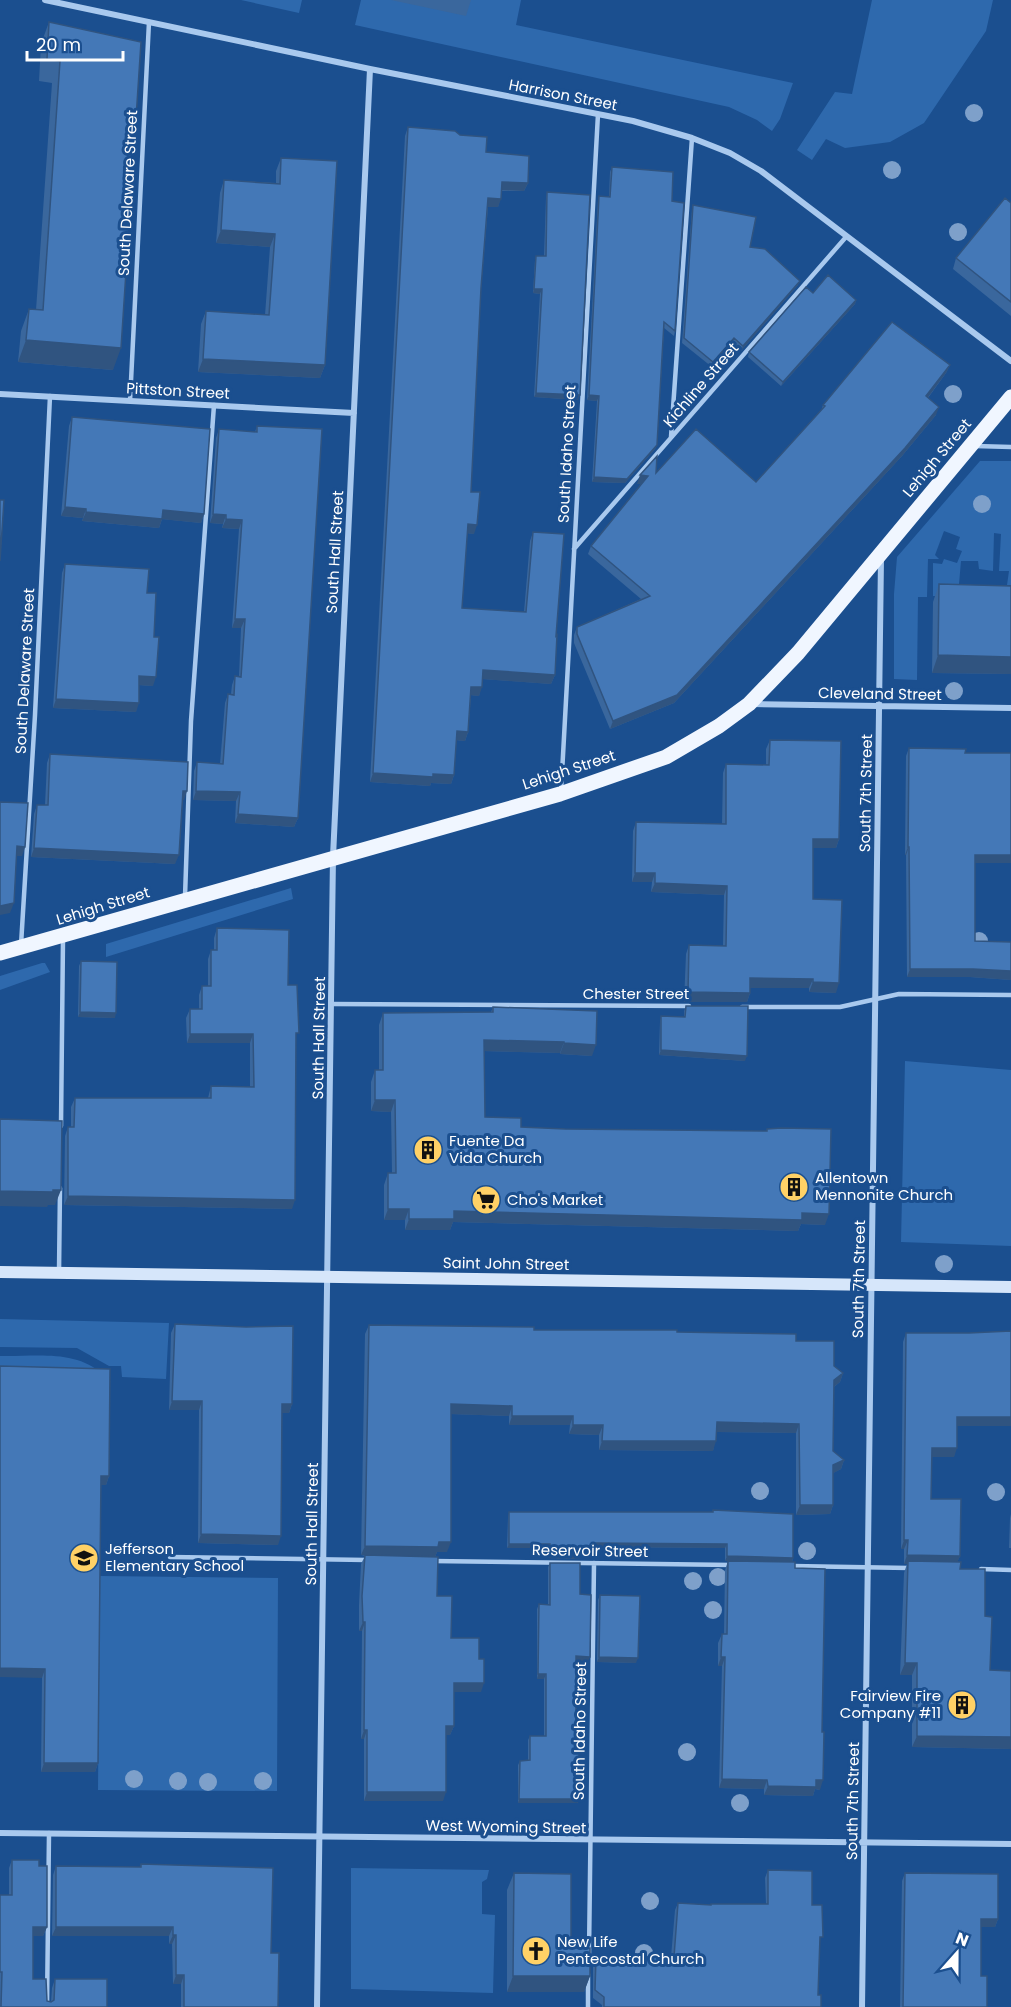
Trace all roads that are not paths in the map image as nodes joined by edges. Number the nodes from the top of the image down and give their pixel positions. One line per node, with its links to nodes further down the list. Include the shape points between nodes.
1 (45, 0): 2 (street, Harrison Street)
2 (148, 22): 3 (street, Harrison Street); 11 (lane, South Delaware Street)
3 (370, 69): 4 (street, Harrison Street); 13 (street, South Hall Street)
4 (598, 114): 5 (street, Harrison Street); 17 (lane, South Idaho Street)
5 (692, 138): 6 (street, Harrison Street, via 761,171); 14 (lane)
6 (846, 237): 7 (street, Harrison Street); 14 (lane, Kichline Street)
7 (1011, 361)
8 (0, 394): 9 (street, Pittston Street)
9 (50, 396): 11 (street, Pittston Street); 26 (lane, South Delaware Street)
10 (1011, 397): 15 (main road, Lehigh Street)
11 (130, 400): 12 (street, Pittston Street)
12 (214, 405): 13 (street, Pittston Street); 24 (lane, via 190,721)
13 (354, 413): 23 (street, South Hall Street)
14 (671, 437): 17 (lane, Kichline Street)
15 (970, 446): 16 (lane); 18 (main road, Lehigh Street)
16 (1011, 447)
17 (574, 549): 22 (lane, South Idaho Street)
18 (881, 552): 19 (main road, Lehigh Street, via 798,654); 20 (street, South 7th Street)
19 (749, 704): 20 (street, Cleveland Street); 22 (main road, Lehigh Street, via 666,757)
20 (879, 706): 21 (street, Cleveland Street); 29 (street, South 7th Street)
21 (1011, 708)
22 (560, 794): 23 (main road, Lehigh Street)
23 (333, 857): 24 (main road, Lehigh Street); 30 (street, South Hall Street)
24 (184, 900): 25 (main road, Lehigh Street)
25 (63, 937): 26 (main road, Lehigh Street); 33 (lane)
26 (21, 947): 27 (main road, Lehigh Street)
27 (0, 953)
28 (1011, 995): 29 (lane, via 899,994)
29 (875, 1000): 32 (lane, via 840,1007); 38 (street, South 7th Street)
30 (331, 1004): 31 (lane, Chester Street); 37 (street, South Hall Street)
31 (698, 1006)
32 (732, 1007)
33 (61, 1136)
34 (60, 1180): 36 (lane)
35 (0, 1272): 36 (street, Saint John Street)
36 (59, 1273): 37 (street, Saint John Street)
37 (327, 1277): 38 (street, Saint John Street); 41 (street, South Hall Street)
38 (871, 1285): 39 (street, Saint John Street); 47 (street, South 7th Street)
39 (1011, 1287)
40 (170, 1557): 41 (lane)
41 (323, 1559): 42 (lane); 53 (street, South Hall Street)
42 (372, 1560)
43 (430, 1561): 44 (lane, Reservoir Street)
44 (594, 1563): 45 (lane, Reservoir Street); 54 (lane, South Idaho Street)
45 (742, 1566)
46 (788, 1566): 47 (lane)
47 (868, 1568): 48 (lane); 55 (street, South 7th Street)
48 (916, 1568)
49 (975, 1569): 50 (lane)
50 (1011, 1570)
51 (0, 1833): 52 (street, West Wyoming Street)
52 (49, 1833): 53 (street, West Wyoming Street); 59 (lane)
53 (319, 1836): 54 (street, West Wyoming Street); 60 (street, South Hall Street)
54 (590, 1839): 55 (street, West Wyoming Street); 57 (lane, South Idaho Street)
55 (864, 1843): 56 (street, West Wyoming Street); 62 (street, South 7th Street)
56 (1011, 1844)
57 (588, 1960)
58 (588, 1972): 61 (lane)
59 (47, 2007)
60 (316, 2007)
61 (588, 2007)
62 (862, 2007)

